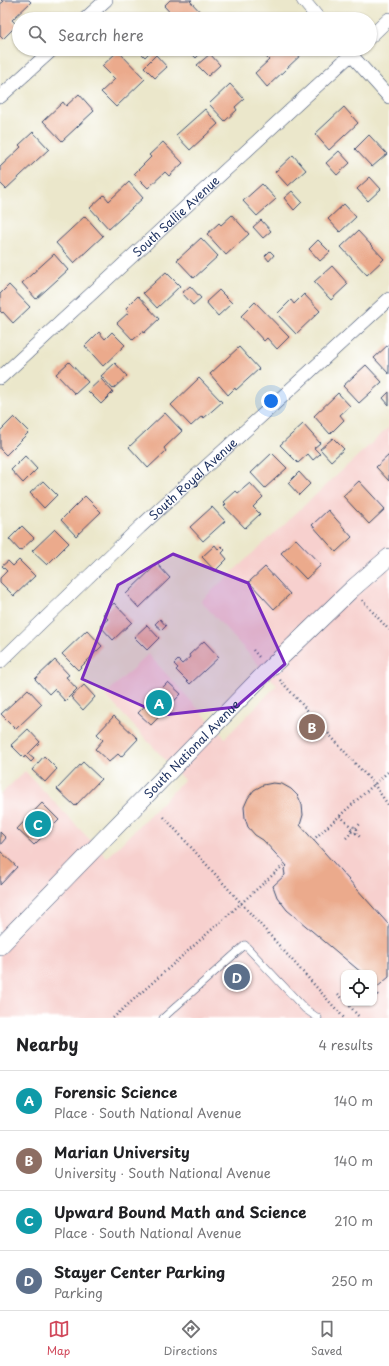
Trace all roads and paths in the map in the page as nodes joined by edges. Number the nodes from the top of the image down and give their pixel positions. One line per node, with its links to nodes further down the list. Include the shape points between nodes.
1 (106, 0): 3 (street)
2 (303, 0): 4 (street)
3 (93, 12)
4 (314, 12)
5 (389, 19): 6 (street)
6 (377, 30)
7 (45, 56): 10 (street)
8 (346, 56): 13 (street, South Sallie Avenue)
9 (355, 56): 11 (street)
10 (0, 97)
11 (389, 97)
12 (389, 299): 18 (street, South Royal Avenue, via 140,527)
13 (2, 371)
14 (389, 557): 15 (street, South National Avenue)
15 (352, 589): 16 (path); 19 (street, South National Avenue)
16 (389, 630)
17 (253, 650): 19 (path)
18 (0, 662)
19 (269, 669): 21 (path); 35 (street, South National Avenue)
20 (389, 772): 21 (path)
21 (375, 784): 22 (path); 23 (path)
22 (389, 806)
23 (340, 816): 26 (path); 32 (path)
24 (164, 817): 34 (path)
25 (361, 823): 27 (path)
26 (352, 828): 27 (path); 28 (path)
27 (356, 828): 29 (path)
28 (352, 832): 29 (path); 30 (path)
29 (356, 832): 31 (path)
30 (346, 838)
31 (361, 838)
32 (313, 840)
33 (285, 864): 34 (path)
34 (241, 903): 40 (path); 42 (path)
35 (0, 946)
36 (338, 994): 37 (path)
37 (341, 997)
38 (350, 1006): 43 (path)
39 (314, 1017): 41 (lane, via 246,945)
40 (113, 1018)
41 (164, 1018)
42 (344, 1018)
43 (360, 1018)

